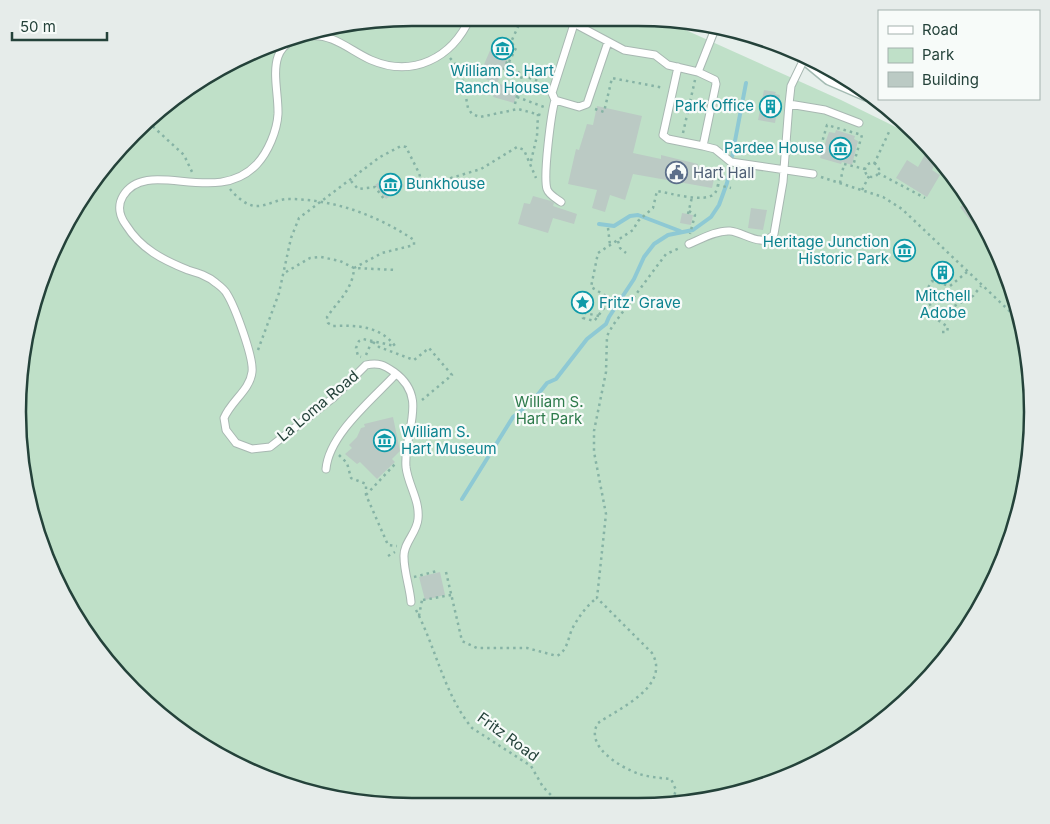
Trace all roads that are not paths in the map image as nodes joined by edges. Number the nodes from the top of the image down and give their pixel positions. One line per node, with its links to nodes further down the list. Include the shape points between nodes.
1 (465, 26): 5 (lane, La Loma Road, via 446,53 413,66 390,66 373,61 335,40)
2 (573, 26): 11 (lane, via 552,93)
3 (578, 26): 6 (lane)
4 (714, 34): 10 (lane)
5 (322, 37)
6 (608, 42): 9 (lane, via 624,50 655,55 668,65); 11 (lane, via 589,101 583,106)
7 (283, 49): 19 (lane, La Loma Road, via 274,73 278,115 273,135 256,165 225,182 153,179 138,183 123,196 120,217 148,251 205,276 227,293 253,366 249,383 224,418 226,430 236,443 252,449 270,447 333,398 366,365 382,364)
8 (803, 63): 12 (lane, via 791,86)
9 (678, 67): 10 (lane); 14 (lane, via 663,133 668,139)
10 (702, 73): 14 (lane, via 715,80 716,84)
11 (555, 100): 17 (lane, via 551,114 547,190)
12 (788, 104): 13 (lane, via 825,110); 15 (lane)
13 (859, 123)
14 (703, 146): 15 (lane, via 715,149 731,162)
15 (783, 168): 16 (lane); 18 (lane, via 771,238 760,240 726,231)
16 (813, 174)
17 (561, 202)
18 (689, 244)
19 (396, 374): 20 (lane, via 344,430 330,453); 21 (lane, La Loma Road, via 413,395 406,468 419,517 404,559)
20 (326, 469)
21 (411, 602)

